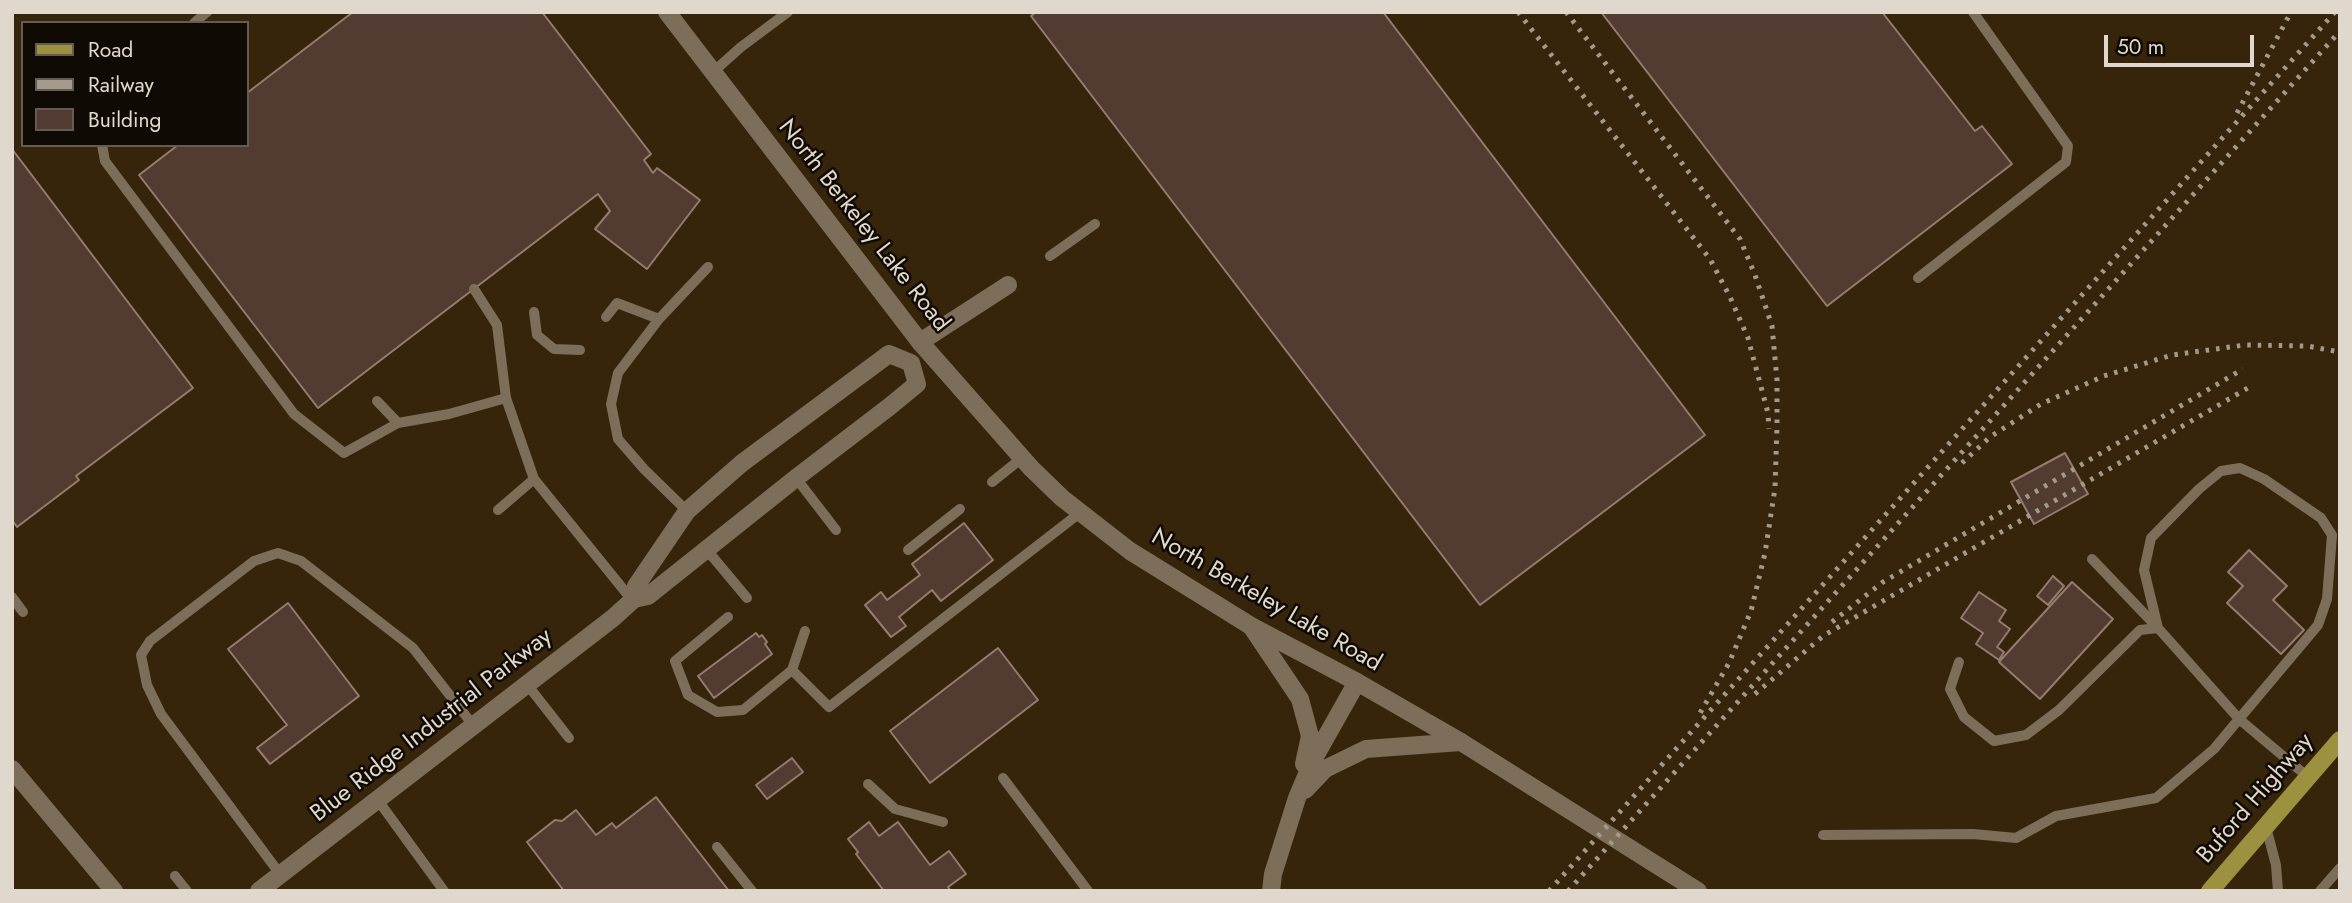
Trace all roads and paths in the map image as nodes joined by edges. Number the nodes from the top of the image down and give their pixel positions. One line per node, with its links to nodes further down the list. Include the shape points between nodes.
1 (667, 12): 4 (street, North Berkeley Lake Road)
2 (788, 12): 4 (lane)
3 (1973, 12): 9 (lane, via 2068,146 2066,162)
4 (713, 72): 15 (street, North Berkeley Lake Road)
5 (102, 147): 20 (lane, via 105,161 294,414 344,453)
6 (1095, 224): 7 (lane)
7 (1050, 256)
8 (709, 267): 14 (lane)
9 (1918, 278)
10 (1008, 285): 15 (street)
11 (474, 289): 18 (lane, via 497,325)
12 (534, 312): 16 (lane, via 537,335 554,349)
13 (606, 317): 14 (lane, via 617,303)
14 (659, 319): 27 (lane, via 618,373 611,404 618,439)
15 (924, 346): 17 (street); 21 (street, North Berkeley Lake Road)
16 (580, 350)
17 (911, 363): 22 (street, Blue Ridge Industrial Parkway, via 917,384); 27 (street, Blue Ridge Industrial Parkway, via 889,354 742,463)
18 (506, 398): 20 (lane); 23 (lane)
19 (377, 401): 20 (lane)
20 (398, 423)
21 (1022, 458): 24 (lane); 28 (street, North Berkeley Lake Road)
22 (796, 478): 29 (lane); 30 (street, Blue Ridge Industrial Parkway)
23 (534, 479): 26 (lane); 35 (lane)
24 (992, 482)
25 (960, 509): 31 (lane)
26 (498, 510)
27 (687, 511): 35 (street, Blue Ridge Industrial Parkway, via 636,586)
28 (1080, 512): 38 (street, North Berkeley Lake Road, via 1130,551); 42 (lane, via 829,707)
29 (836, 530)
30 (707, 550): 34 (lane); 35 (street, Blue Ridge Industrial Parkway, via 648,596)
31 (908, 550)
32 (2092, 559): 39 (lane)
33 (12, 597): 36 (lane)
34 (747, 598)
35 (633, 599): 44 (street, Blue Ridge Industrial Parkway)
36 (23, 612)
37 (727, 617): 42 (lane, via 675,661 688,695 717,712 743,710)
38 (1251, 626): 43 (street, North Berkeley Lake Road); 54 (street, via 1300,699 1310,736)
39 (2158, 628): 41 (lane, via 2140,630 2026,736 1994,741 1964,717 1950,689); 45 (lane); 45 (lane, via 2144,570 2151,538 2221,471 2240,468 2264,479 2321,518 2332,535 2328,598 2318,625)
40 (805, 631): 42 (lane)
41 (1959, 662)
42 (792, 670)
43 (1357, 682): 49 (street, North Berkeley Lake Road); 54 (street)
44 (526, 683): 46 (street, Blue Ridge Industrial Parkway); 47 (lane)
45 (2239, 719): 51 (lane); 58 (lane, via 2214,749 2156,798 2056,816 2016,838)
46 (472, 725): 55 (street, Blue Ridge Industrial Parkway); 61 (lane, via 413,648 301,561 278,553 254,561 150,641 141,655 147,685 161,714)
47 (569, 737)
48 (2340, 740): 51 (main road, Buford Highway)
49 (1461, 742): 54 (street, via 1366,749 1325,769); 70 (street, North Berkeley Lake Road)
50 (12, 769): 63 (street)
51 (2308, 777): 57 (main road, Buford Highway)
52 (1003, 778): 68 (lane)
53 (868, 784): 56 (lane, via 895,809)
54 (1297, 798): 69 (street)
55 (377, 799): 61 (street, Blue Ridge Industrial Parkway); 66 (lane)
56 (943, 822)
57 (2266, 827): 71 (main road, Buford Highway); 72 (lane)
58 (1823, 835)
59 (717, 847): 67 (lane)
60 (2340, 868): 73 (lane)
61 (280, 874): 65 (street, Blue Ridge Industrial Parkway)
62 (175, 876): 64 (lane)
63 (114, 891)
64 (187, 891)
65 (259, 891)
66 (444, 891)
67 (752, 891)
68 (1088, 891)
69 (1271, 891)
70 (1698, 891)
71 (2210, 891)
72 (2278, 891)
73 (2321, 891)

